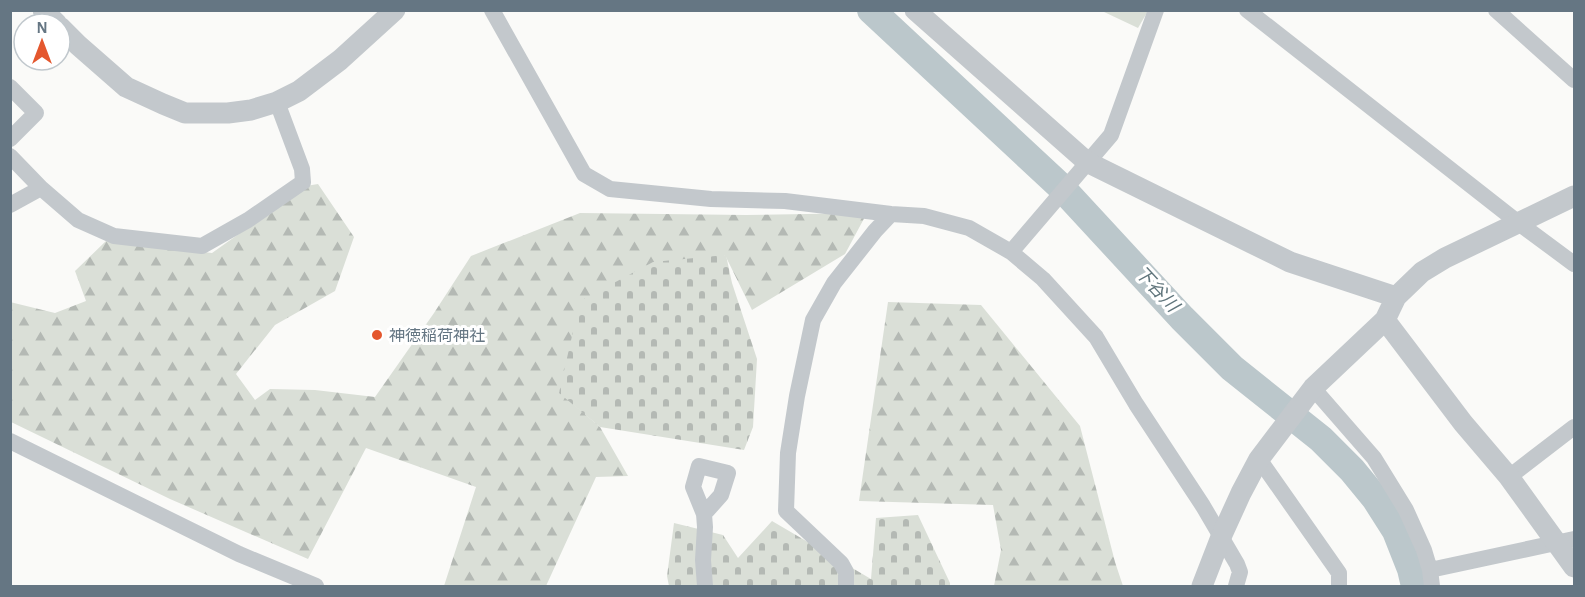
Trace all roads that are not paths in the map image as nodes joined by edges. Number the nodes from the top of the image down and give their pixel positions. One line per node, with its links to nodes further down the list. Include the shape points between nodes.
1 (395, 10): 10 (street, via 308,85)
2 (492, 10): 17 (street, via 584,174 610,189 711,199 785,201)
3 (915, 10): 13 (street)
4 (1156, 10): 13 (street, via 1111,135)
5 (1246, 10): 18 (street)
6 (1498, 11): 8 (street)
7 (72, 39): 10 (street, via 126,87 185,113 228,113)
8 (1575, 80)
9 (10, 87): 11 (street, via 36,113)
10 (276, 102): 14 (street, via 302,169 303,182 202,246 114,236 78,220)
11 (10, 139)
12 (10, 156): 14 (street)
13 (1081, 169): 19 (street); 21 (street, via 1290,262)
14 (41, 188): 16 (street)
15 (1575, 196): 18 (street)
16 (10, 205)
17 (891, 214): 19 (street, via 924,216 969,228); 35 (street, via 834,283 813,320 788,453 786,511 841,563)
18 (1520, 224): 20 (street); 21 (street, via 1437,262)
19 (1011, 252): 29 (street, via 1043,279 1096,337)
20 (1575, 264)
21 (1396, 297): 22 (street)
22 (1385, 320): 23 (street); 27 (street)
23 (1307, 395): 26 (street); 32 (street, via 1374,458 1406,510 1424,550)
24 (1575, 427): 27 (street)
25 (10, 441): 33 (street, via 239,554)
26 (1259, 459): 29 (street); 38 (street, via 1339,573)
27 (1509, 477): 30 (street)
28 (704, 514): 34 (street)
29 (1221, 537): 36 (street); 37 (street, via 1240,572)
30 (1565, 541): 31 (street); 32 (street)
31 (1575, 567)
32 (1431, 578)
33 (316, 586)
34 (705, 586)
35 (846, 586)
36 (1202, 586)
37 (1236, 586)
38 (1339, 586)

